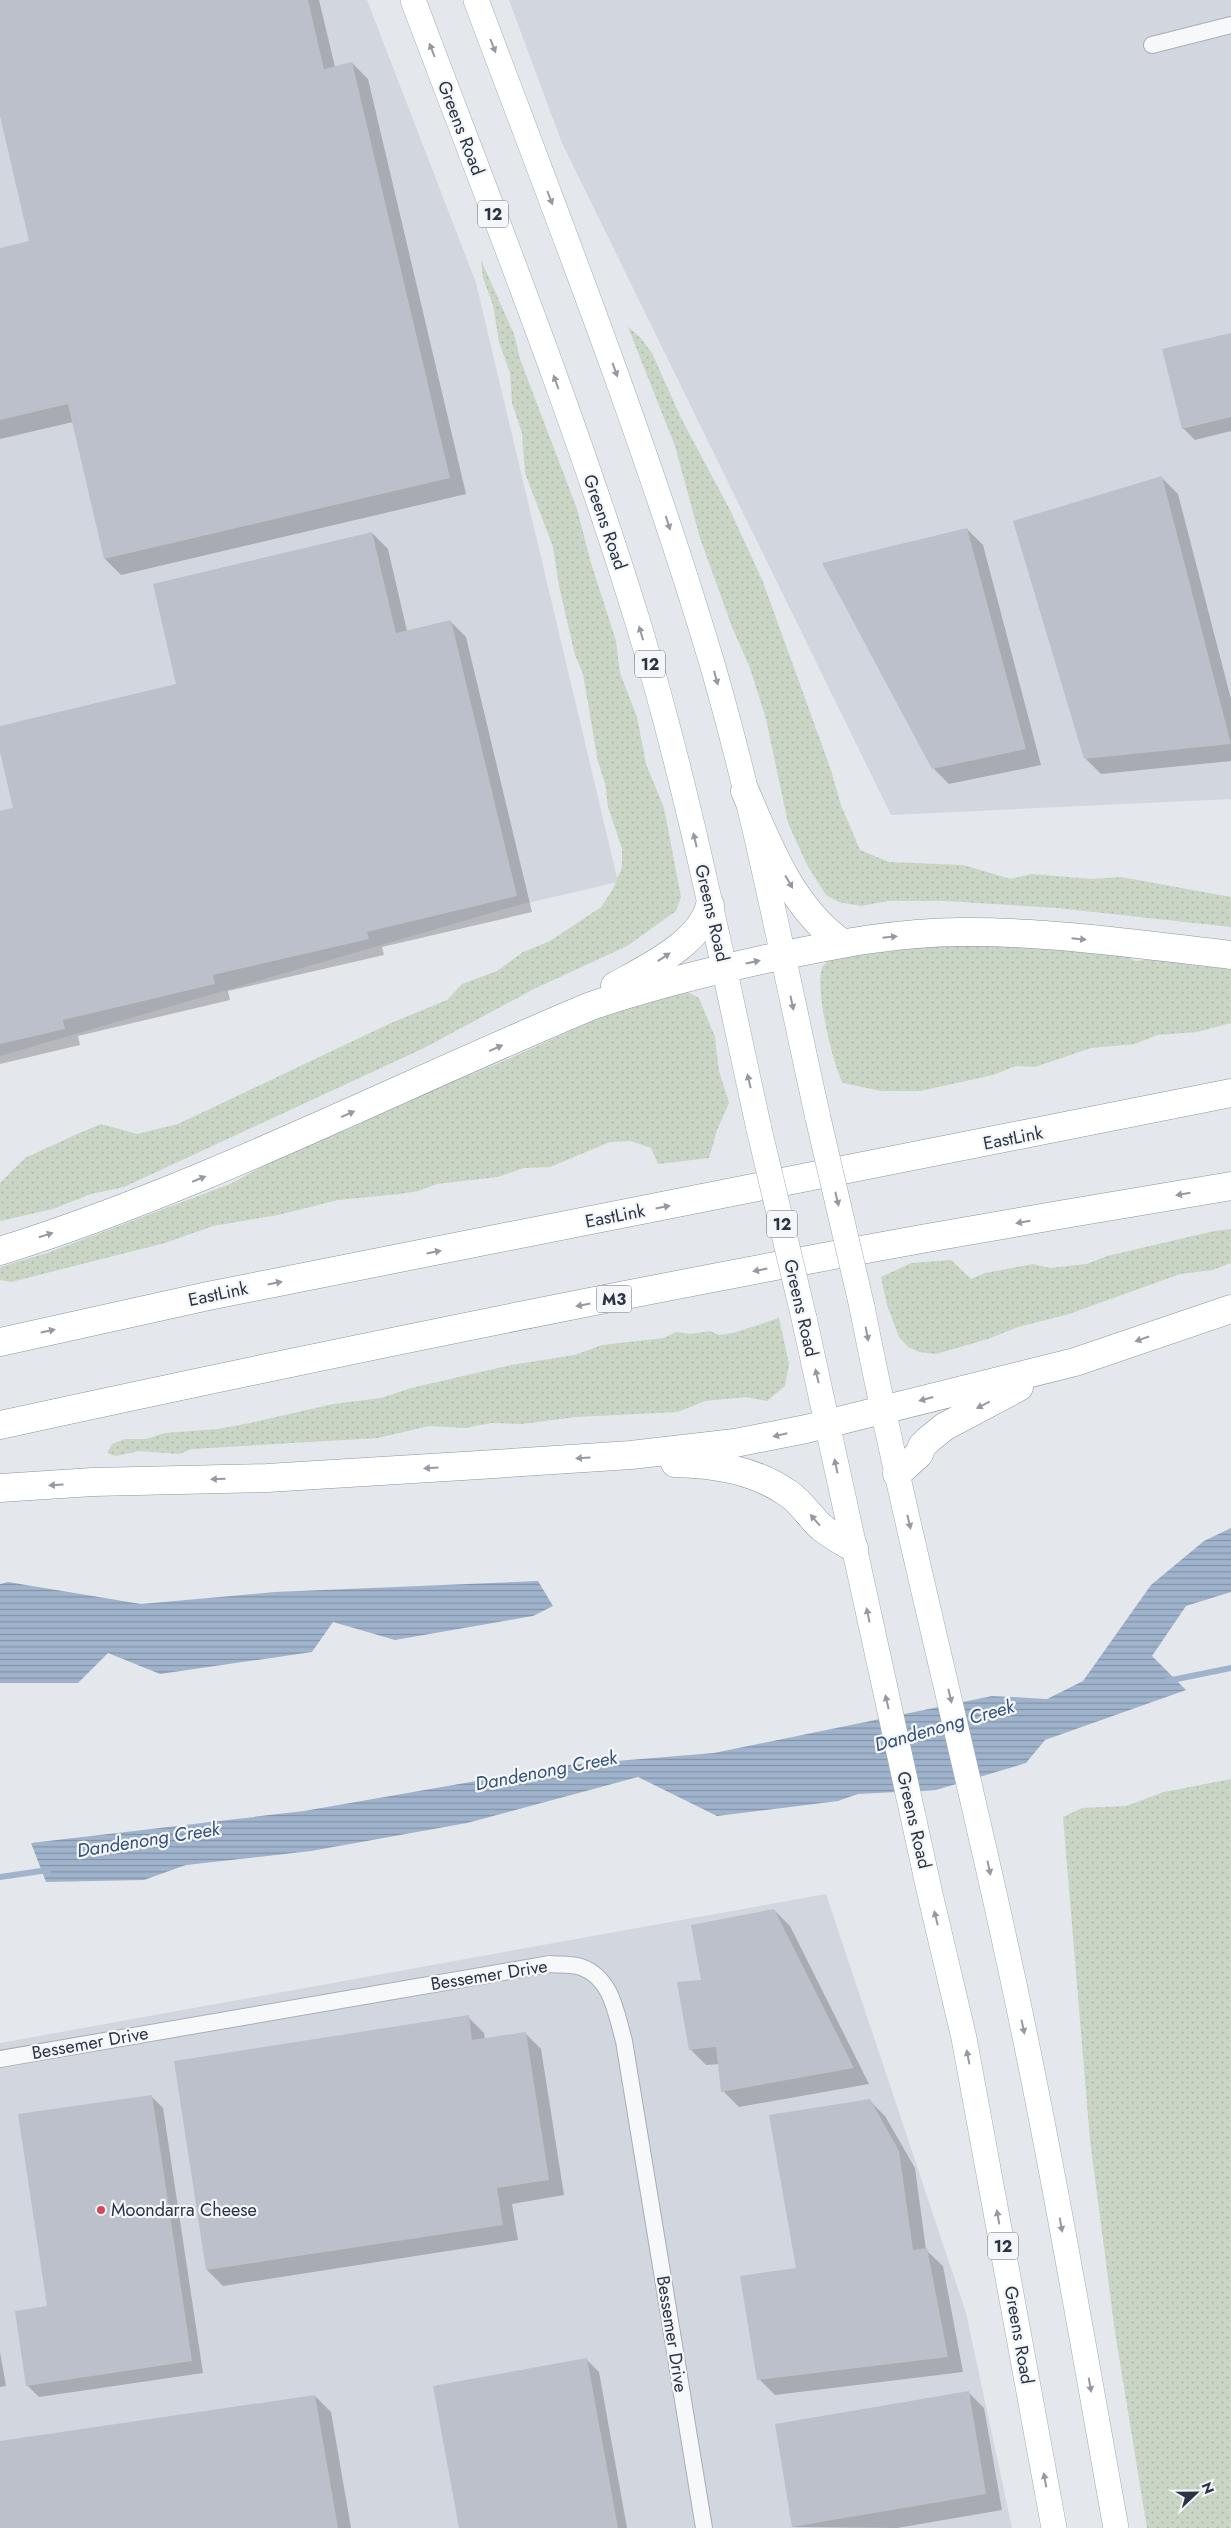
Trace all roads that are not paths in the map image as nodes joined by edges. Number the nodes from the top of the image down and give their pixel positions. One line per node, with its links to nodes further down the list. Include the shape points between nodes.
1 (413, 0): 6 (main road, Greens Road / 12, one-way to 1, via 668,726 610,534)
2 (476, 0): 5 (main road, one-way to 5, via 642,444 712,663)
3 (1231, 25): 4 (street)
4 (1152, 45)
5 (745, 791): 7 (highway, one-way to 7, via 792,889 822,928); 9 (main road)
6 (710, 905): 10 (main road, Greens Road / 12); 11 (highway, one-way to 6, via 672,952 697,931)
7 (842, 943): 8 (highway, one-way to 8, via 968,932 1071,938); 9 (highway)
8 (1231, 955)
9 (782, 956): 10 (highway, one-way to 9); 18 (main road, one-way to 18, bridge)
10 (724, 968): 11 (highway, via 636,990); 19 (main road, Greens Road / 12, one-way to 10, bridge)
11 (546, 1025): 14 (highway, one-way to 11, via 92,1220 197,1180)
12 (1231, 1093): 16 (highway, EastLink, one-way to 12, via 218,1294)
13 (1231, 1186): 20 (highway, M3, one-way to 20, via 936,1236 696,1282 234,1374)
14 (0, 1250)
15 (1231, 1309): 17 (highway, one-way to 17)
16 (0, 1342)
17 (1075, 1362): 18 (highway, one-way to 18); 22 (highway, one-way to 22, via 1003,1394 944,1427)
18 (884, 1409): 19 (highway); 22 (main road)
19 (828, 1423): 21 (highway, one-way to 21, via 735,1443); 24 (main road, Greens Road / 12, one-way to 19)
20 (0, 1425)
21 (631, 1455): 23 (highway, one-way to 23, via 277,1477); 24 (highway, one-way to 21, via 822,1528 788,1494 739,1471)
22 (897, 1474): 28 (main road, one-way to 28, via 978,1821 1038,2102)
23 (0, 1488)
24 (854, 1548): 27 (main road, Greens Road / 12, one-way to 24, via 964,2038)
25 (0, 2059): 26 (street, Bessemer Drive, via 550,1964 581,1967 603,1982 613,2002 624,2041)
26 (704, 2528)
27 (1054, 2528)
28 (1116, 2528)

